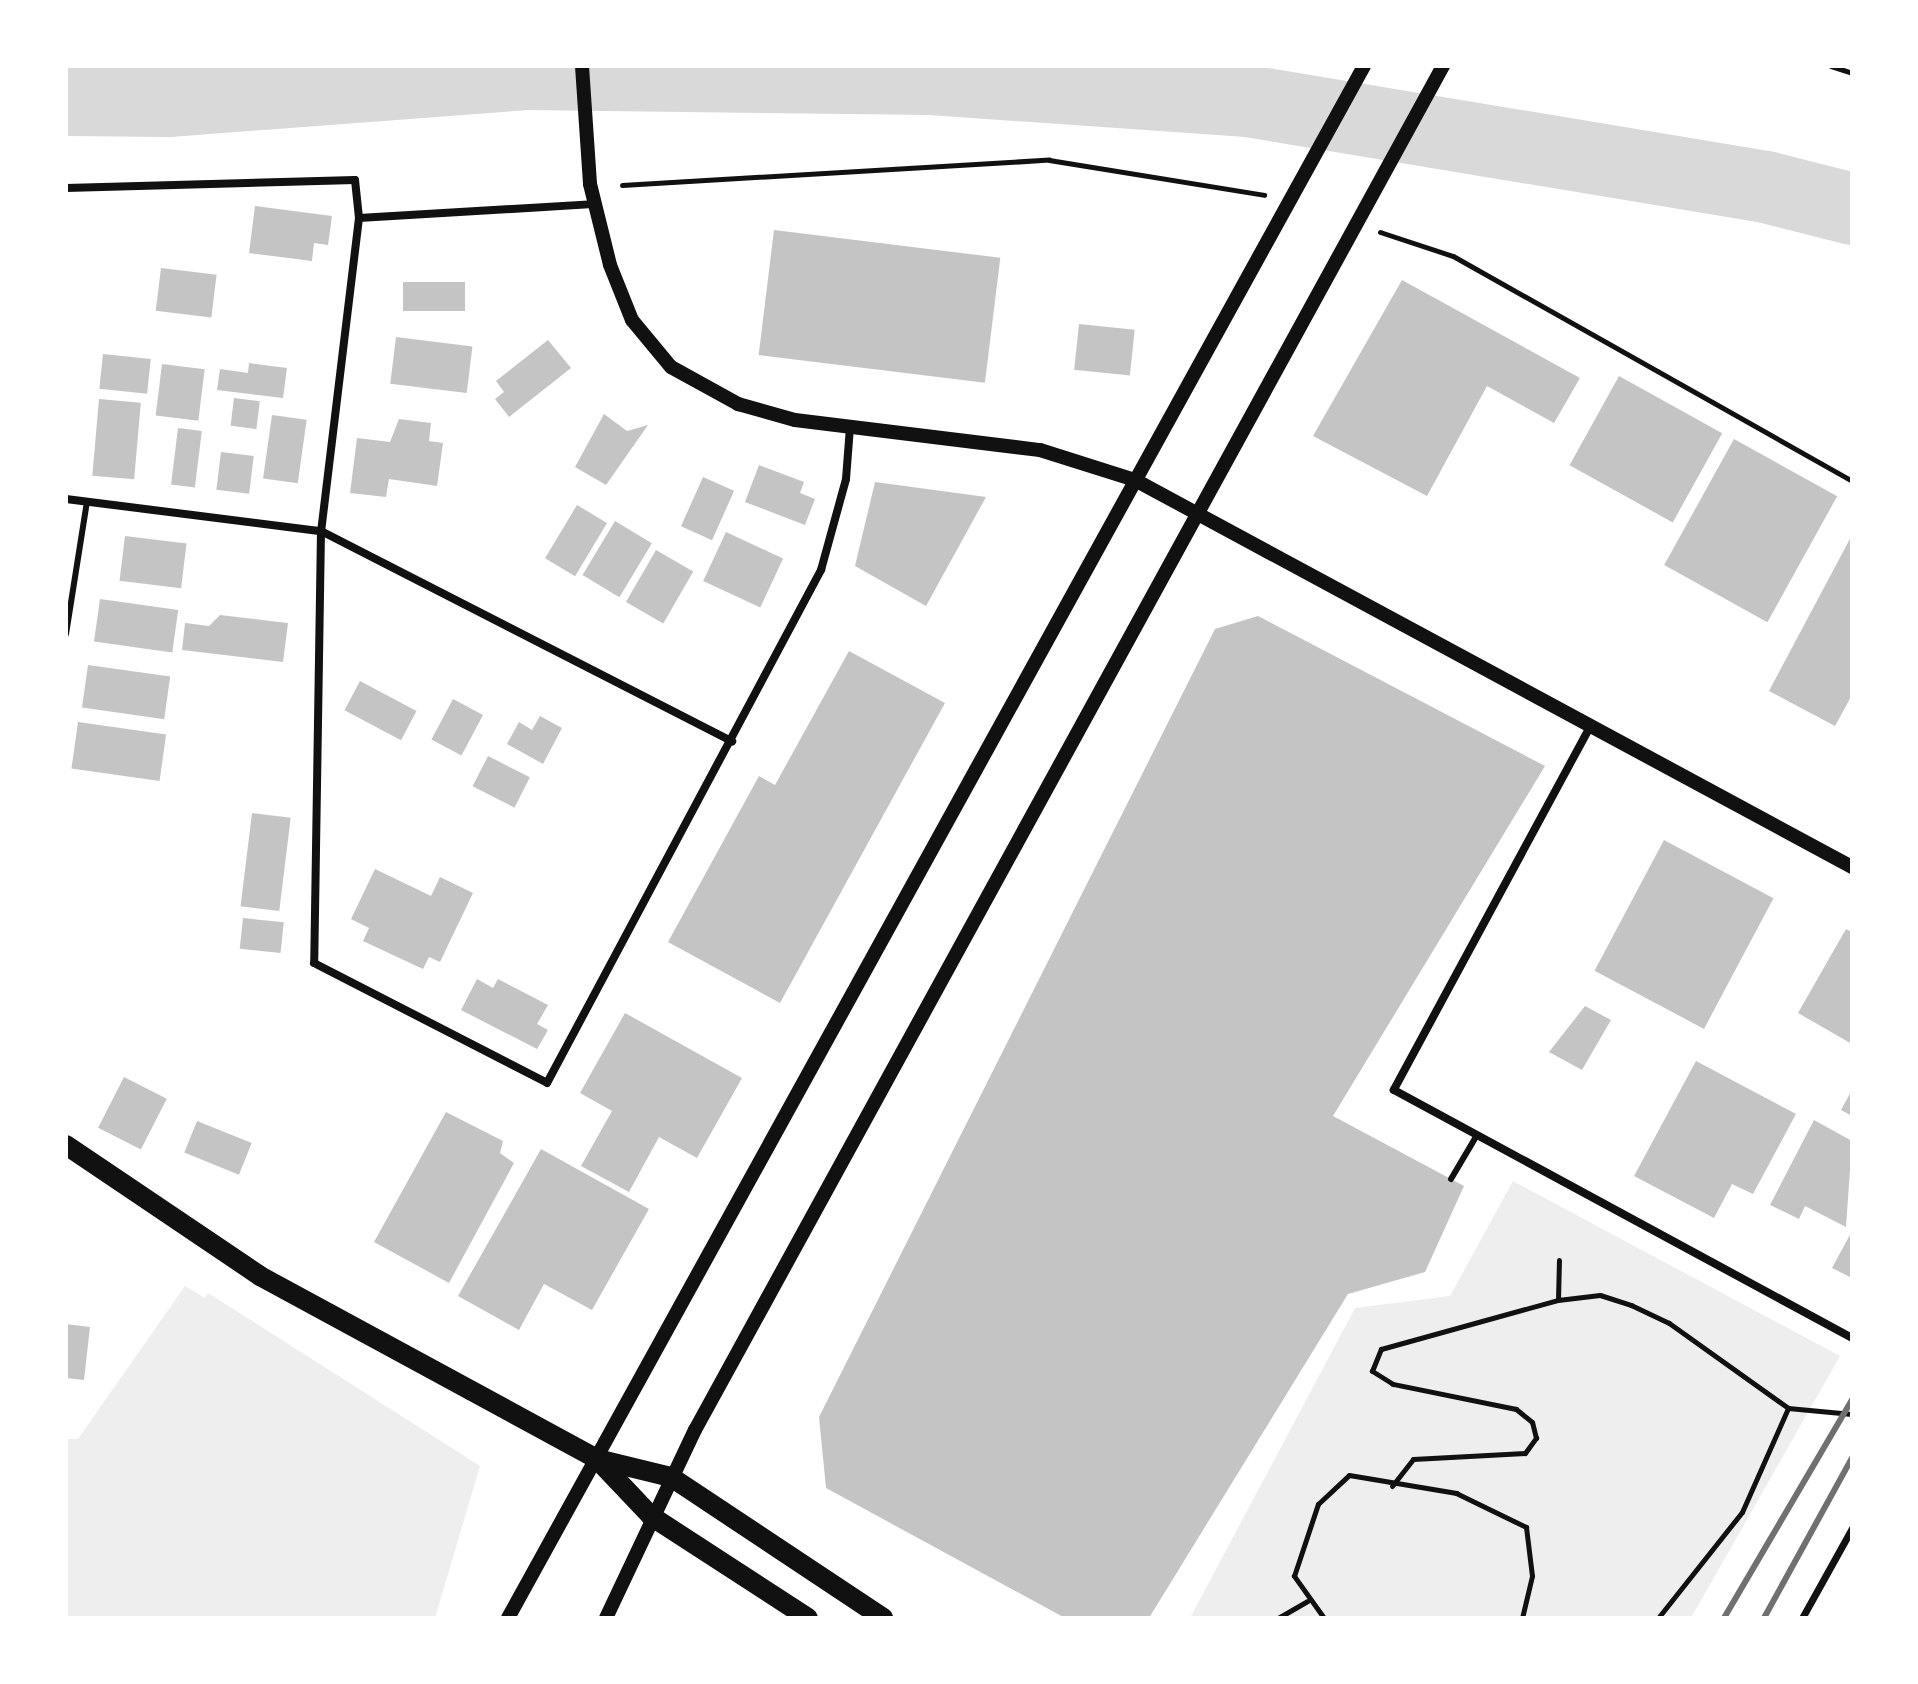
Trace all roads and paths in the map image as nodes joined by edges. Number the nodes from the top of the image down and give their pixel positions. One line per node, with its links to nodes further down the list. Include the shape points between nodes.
1 (582, 66): 7 (street)
2 (1364, 66): 10 (street)
3 (1443, 66): 13 (street)
4 (1831, 66): 5 (path)
5 (1852, 73)
6 (66, 188): 8 (street, via 355,180)
7 (593, 204): 8 (street); 9 (street, via 632,320 671,367 738,404)
8 (359, 218): 14 (street)
9 (850, 427): 10 (street, via 1040,450); 17 (street, via 846,479 821,570)
10 (1135, 480): 13 (street); 27 (street)
11 (66, 499): 12 (street)
12 (87, 502): 14 (street); 15 (lane)
13 (1202, 512): 16 (street); 28 (street)
14 (321, 531): 17 (street); 17 (street, via 314,963 547,1083)
15 (66, 634)
16 (1591, 725): 18 (street); 19 (street, via 1394,1090)
17 (732, 741)
18 (1852, 867)
19 (1477, 1135): 21 (lane); 24 (street)
20 (66, 1145): 27 (main road, via 260,1276)
21 (1451, 1179)
22 (1559, 1260): 23 (path)
23 (1558, 1300): 25 (path, via 1600,1295 1669,1323); 29 (path, via 1381,1349 1372,1371 1393,1384 1516,1409 1532,1422 1536,1438 1525,1453 1413,1459)
24 (1852, 1338)
25 (1788, 1408): 26 (path); 40 (path, via 1742,1512)
26 (1852, 1414)
27 (597, 1459): 28 (main road); 30 (main road); 33 (street)
28 (671, 1477): 30 (street); 36 (main road)
29 (1392, 1486): 32 (path, via 1349,1475 1318,1504 1294,1576); 39 (path, via 1456,1493 1526,1527 1532,1576)
30 (651, 1516): 34 (street); 35 (main road)
31 (1852, 1528): 41 (street)
32 (1307, 1601): 37 (path); 38 (path)
33 (508, 1618)
34 (606, 1618)
35 (808, 1618)
36 (883, 1618)
37 (1278, 1618)
38 (1324, 1618)
39 (1522, 1618)
40 (1658, 1618)
41 (1802, 1618)

